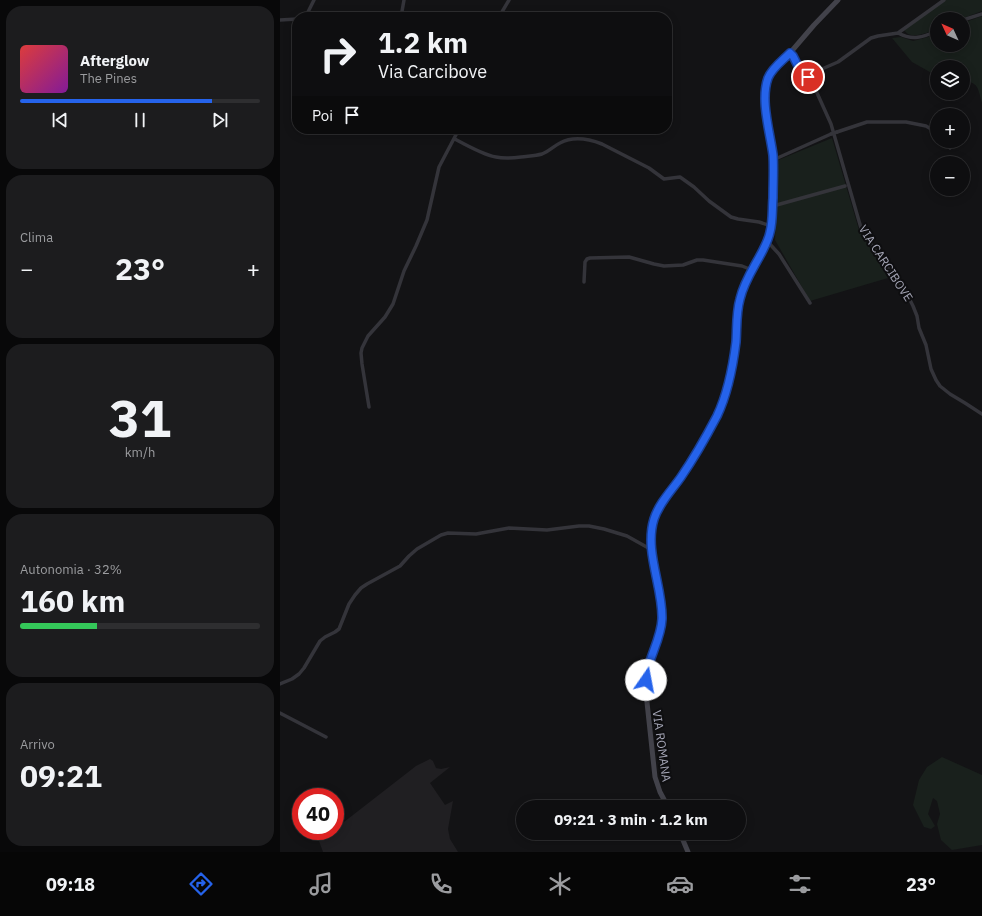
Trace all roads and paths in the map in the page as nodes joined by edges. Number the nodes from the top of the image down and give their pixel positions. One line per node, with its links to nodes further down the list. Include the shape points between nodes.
1 (314, 0): 6 (street)
2 (404, 0): 7 (street)
3 (509, 0): 8 (street)
4 (838, 0): 15 (street, VIA ROMANA)
5 (944, 0): 13 (street)
6 (308, 12)
7 (402, 12)
8 (502, 12)
9 (982, 14): 10 (street)
10 (970, 18)
11 (292, 19): 12 (street)
12 (280, 20)
13 (898, 33): 14 (street, via 913,38); 16 (street, via 871,38 840,61)
14 (930, 34)
15 (790, 53): 16 (street, VIA CARCIBOVE); 20 (street, VIA ROMANA, via 772,71 766,86)
16 (808, 77): 29 (street, VIA CARCIBOVE, via 831,124 861,228 908,296 917,316 936,380 950,394)
17 (930, 128): 20 (street, bridge, via 906,122 867,122 831,134)
18 (457, 134): 19 (street)
19 (455, 138): 23 (street, via 496,158 541,154 564,140 594,141 649,168 664,179 680,177 733,218); 28 (street, via 439,167 427,220 404,271 393,304 368,336 362,348)
20 (773, 160): 22 (street, VIA ROMANA)
21 (845, 186): 22 (street)
22 (772, 206): 23 (street, VIA ROMANA)
23 (771, 226): 24 (street, VIA ROMANA)
24 (767, 241): 25 (street, VIA ROMANA); 27 (street, via 778,252)
25 (752, 270): 26 (street, via 703,260 664,266 629,257 590,258 585,262); 30 (street, VIA ROMANA, via 739,299 734,354 723,401 713,425 654,518)
26 (584, 282)
27 (810, 303)
28 (369, 407)
29 (982, 414)
30 (652, 550): 31 (street, via 628,536 589,526 547,530 509,528 476,534 439,535 417,549 400,566 361,588 349,604 339,629 320,641 299,674); 34 (street, VIA ROMANA, via 662,620 648,666 646,698 655,779)
31 (280, 684)
32 (280, 713): 33 (street)
33 (326, 737)
34 (664, 800)
35 (683, 840): 36 (street)
36 (688, 852)

